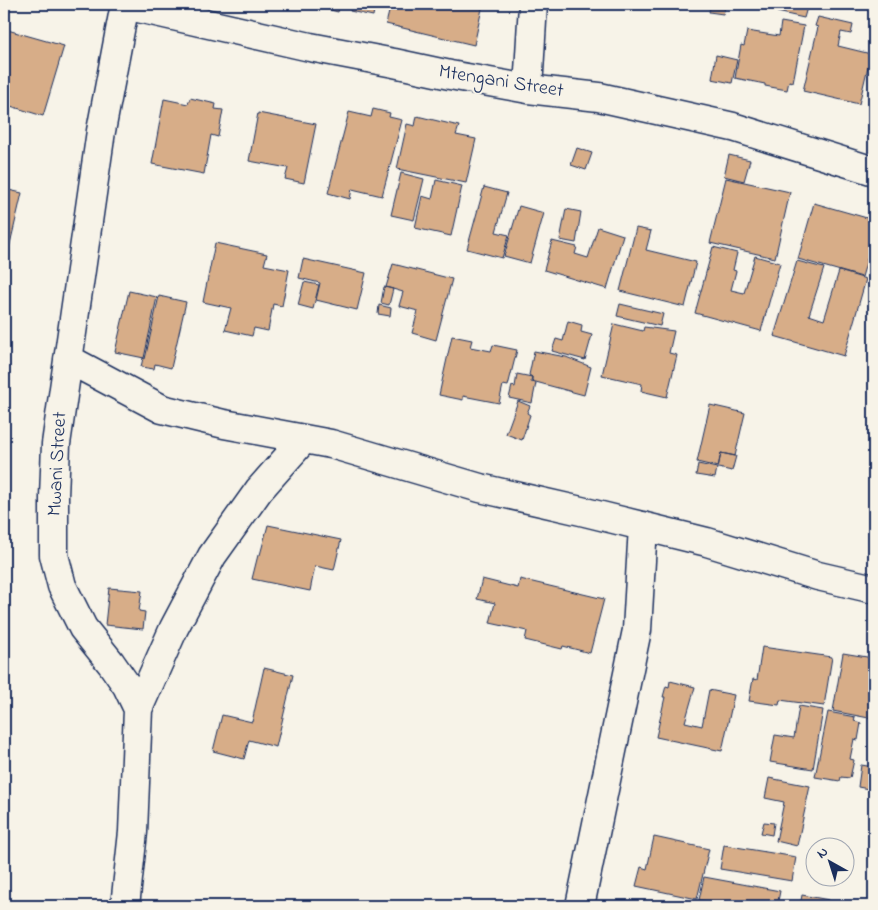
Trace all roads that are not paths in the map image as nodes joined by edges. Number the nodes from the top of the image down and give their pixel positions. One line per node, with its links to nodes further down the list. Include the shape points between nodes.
1 (125, 4): 3 (street, Mtengani Street, via 310,47); 5 (street, Mwani Street, via 101,131)
2 (533, 4): 3 (street)
3 (528, 89): 4 (street, Mtengani Street, via 599,97 732,127)
4 (874, 171)
5 (68, 359): 6 (street, via 162,409); 9 (street, Mwani Street, via 56,444 54,555 62,586 83,628 122,678)
6 (304, 439): 7 (street, via 480,488); 9 (street, via 259,490 212,556 174,628)
7 (643, 526): 8 (street); 11 (street, via 637,630)
8 (874, 589)
9 (138, 709): 10 (street, Mwani Street, via 133,832)
10 (125, 906)
11 (580, 906)

